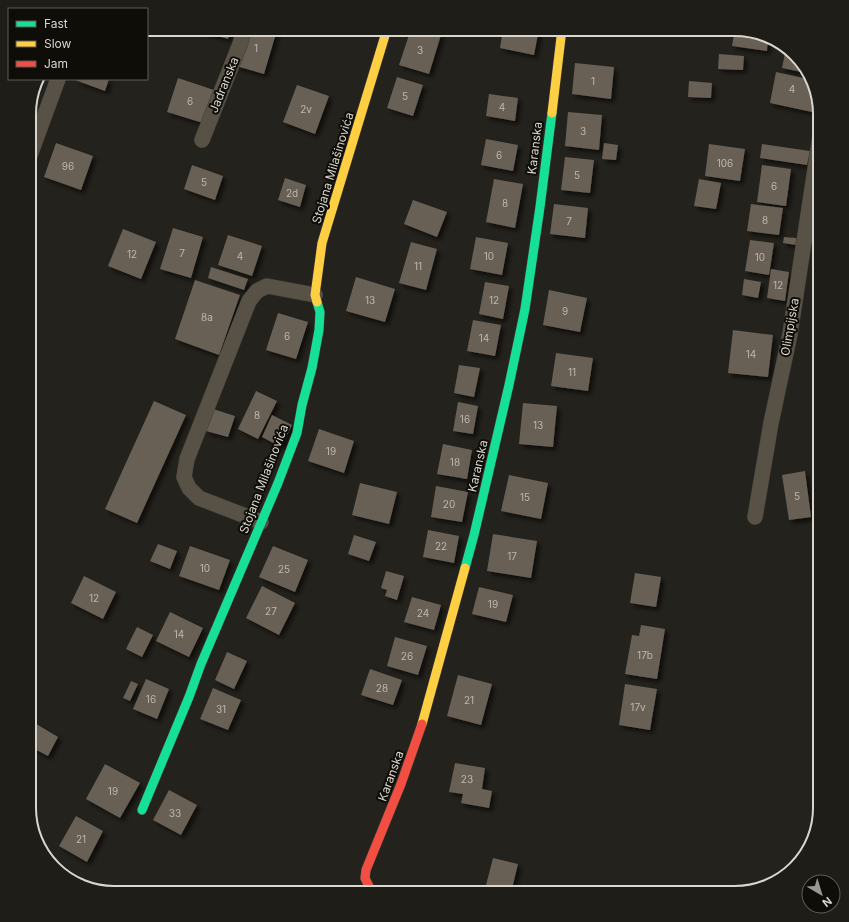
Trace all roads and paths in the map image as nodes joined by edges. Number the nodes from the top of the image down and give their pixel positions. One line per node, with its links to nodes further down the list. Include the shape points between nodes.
1 (242, 36): 6 (street, Jadranska)
2 (385, 36): 8 (street, Stojana Milašinovića, via 322,243)
3 (561, 36): 12 (street, Karanska, via 540,207 510,385 474,535 425,714 402,784 366,870)
4 (58, 80): 5 (street)
5 (36, 139)
6 (202, 140)
7 (813, 182): 9 (street, Olimpijska, via 790,334)
8 (315, 295): 10 (street, Stojana Milašinovića, via 320,312 319,330 297,434); 10 (street, via 267,286 257,291 249,301 187,459 184,477 189,488 199,498)
9 (755, 517)
10 (262, 522): 11 (street, Stojana Milašinovića)
11 (142, 810)
12 (369, 886)

